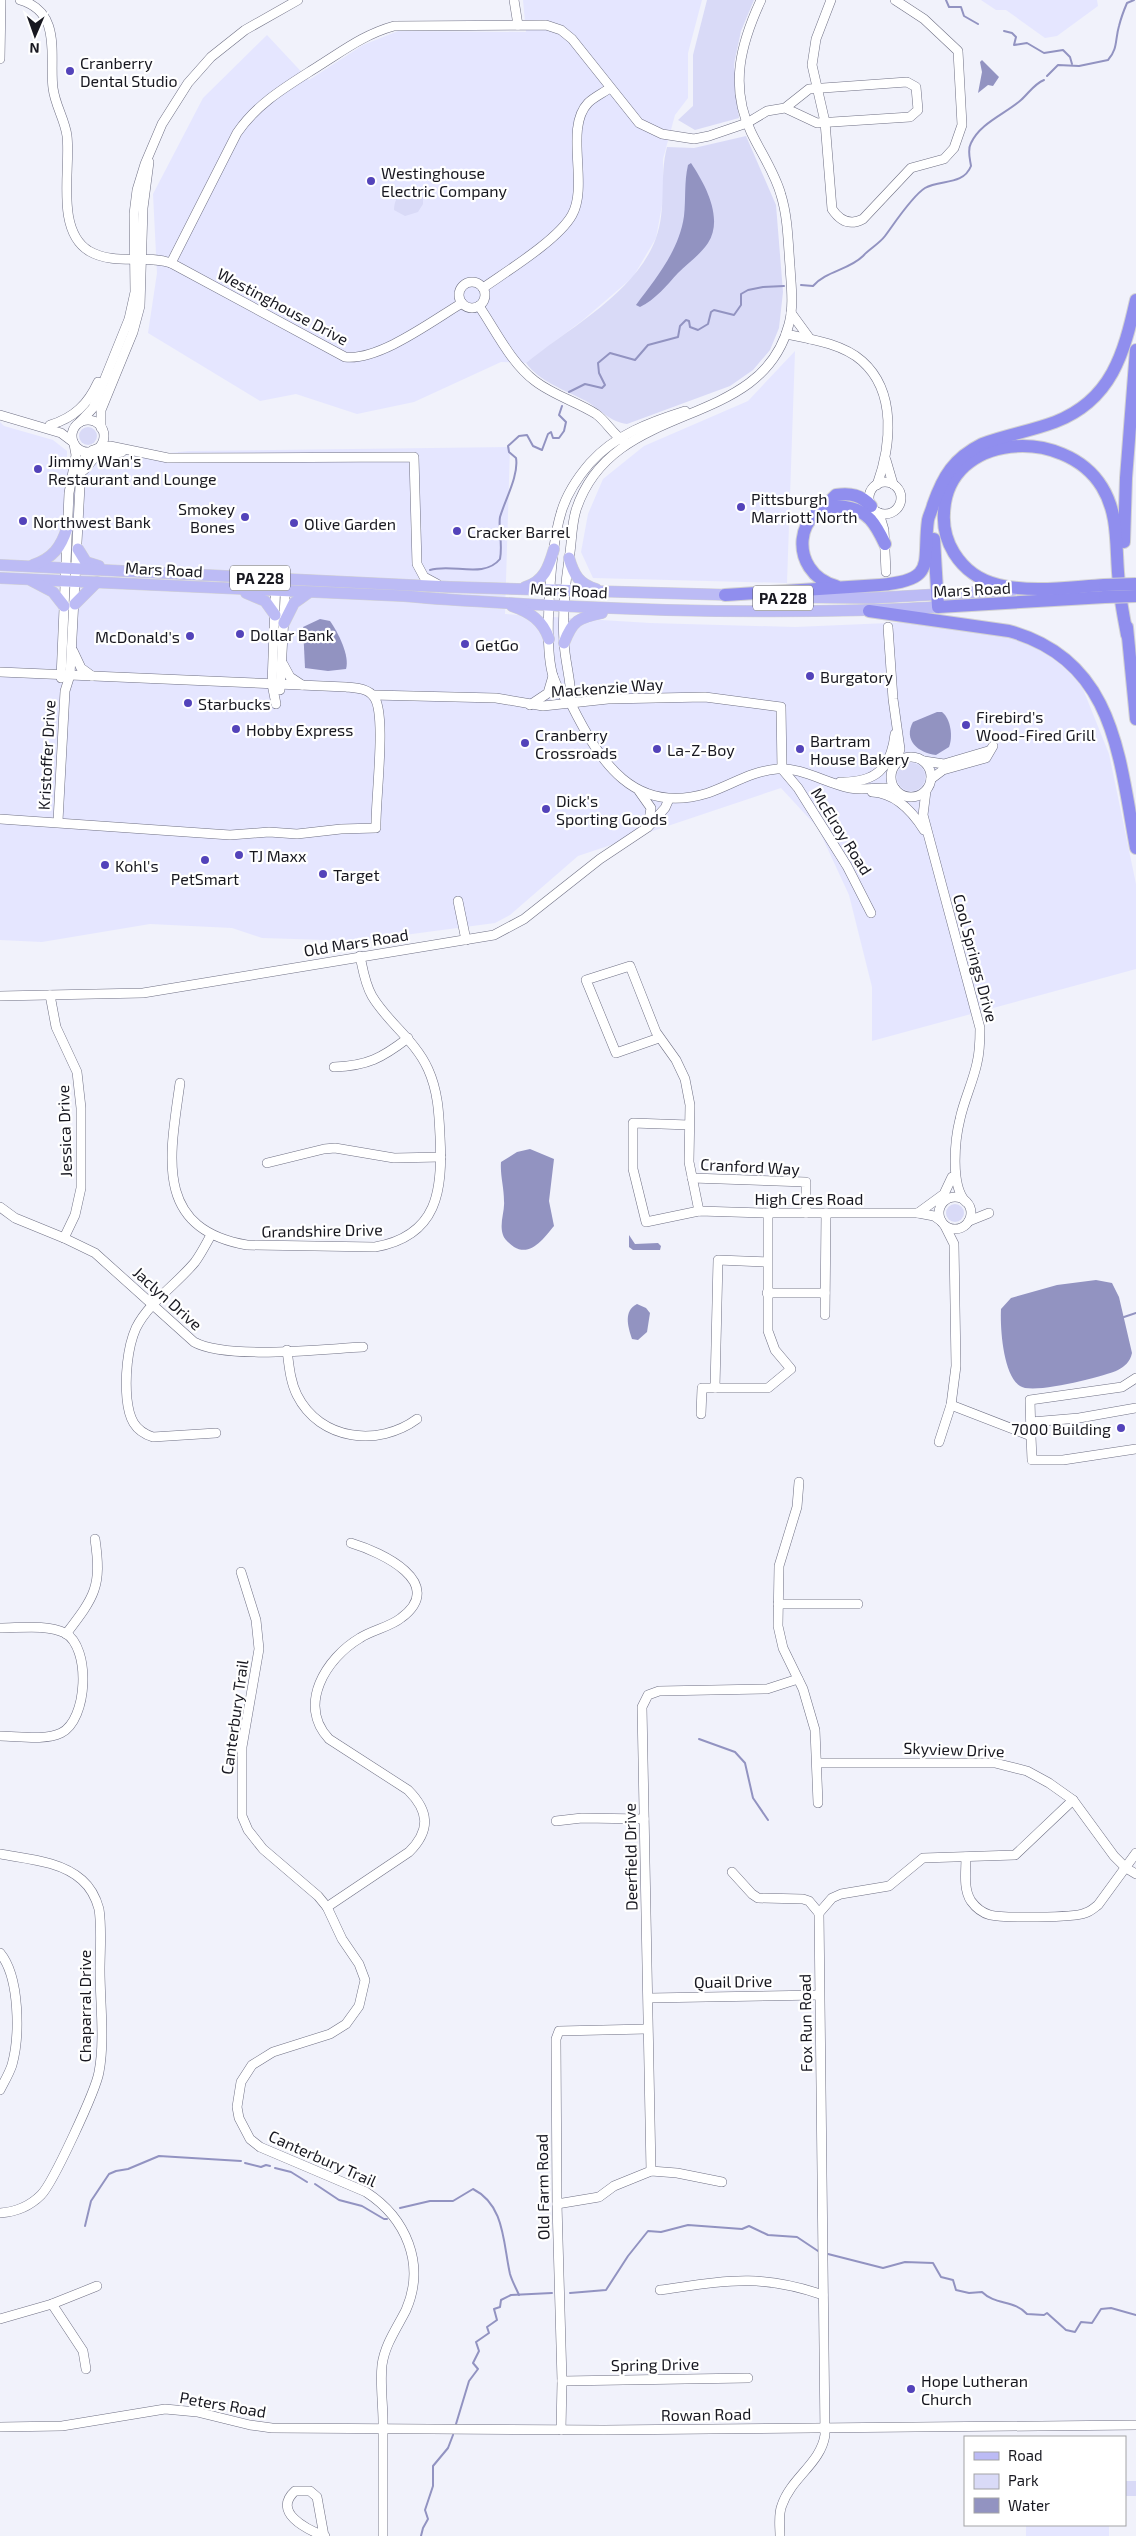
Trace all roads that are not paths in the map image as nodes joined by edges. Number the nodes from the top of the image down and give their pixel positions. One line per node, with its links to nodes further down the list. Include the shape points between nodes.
1 (1, 0): 9 (street)
2 (20, 0): 15 (street, Westinghouse Drive, via 42,15 52,37 53,88 66,132 67,202 70,226 76,240 103,257)
3 (298, 0): 15 (street, via 235,36 204,64 172,106 142,173 136,201)
4 (514, 0): 8 (street)
5 (761, 0): 14 (street, via 746,35 740,62 740,97)
6 (831, 0): 11 (street, via 814,50 812,65)
7 (895, 0): 13 (street, via 924,19 958,51 962,125 954,148 944,159 911,168 863,219 847,222 838,218 832,209)
8 (518, 25): 10 (street, via 546,25 565,32); 16 (street, via 405,25 380,30 353,43 267,100 246,119 237,133)
9 (0, 59)
10 (610, 88): 14 (street, via 639,123 649,130 672,137 702,138); 17 (street, via 588,103 581,114 578,196 572,214 560,230)
11 (816, 88): 12 (street, via 804,92); 13 (street); 13 (street, via 907,82 916,87 918,110 910,117)
12 (785, 108): 13 (street, via 809,121); 14 (street, via 767,112)
13 (825, 122)
14 (747, 123): 21 (street, via 784,204)
15 (139, 260): 16 (street, Westinghouse Drive); 22 (street); 26 (street, via 139,312 133,332)
16 (170, 262): 19 (street, Westinghouse Drive, via 345,357 375,353)
17 (483, 288): 19 (street, via 474,282 465,284 460,292); 20 (street, via 485,299)
18 (1136, 300): 43 (highway, via 1116,368 1094,397 1061,419 968,450 946,473)
19 (462, 303): 20 (street, via 471,308)
20 (480, 306): 33 (street, via 528,374 538,383 602,418)
21 (791, 313): 23 (street); 24 (street)
22 (129, 319): 26 (street); 31 (street, via 117,337 94,391 83,406 65,420)
23 (786, 334): 24 (street); 27 (street, via 771,363 757,378)
24 (810, 339): 39 (street, via 844,350 862,361 874,375 884,396 888,416)
25 (1136, 350): 87 (highway, via 1124,525)
26 (110, 376): 30 (street, via 92,411); 32 (street, via 101,410)
27 (717, 401): 33 (street, via 646,424); 34 (street)
28 (0, 415): 29 (street)
29 (18, 420): 31 (street); 35 (street, via 61,433)
30 (79, 423): 31 (street); 32 (street, via 90,420); 35 (street, via 73,431)
31 (50, 425)
32 (101, 429): 37 (street, via 102,441); 38 (street, via 109,438)
33 (619, 438): 34 (street); 36 (street); 51 (street, via 590,464 566,499)
34 (628, 442): 36 (street)
35 (74, 443): 37 (street, via 81,450); 47 (street, via 76,455)
36 (620, 449): 52 (street, via 594,476 581,498 571,533)
37 (95, 450): 38 (street, via 110,446); 40 (street, via 85,457)
38 (136, 452): 40 (street, via 95,457 86,466); 64 (street, via 168,458 414,457 420,572 427,580)
39 (886, 460): 41 (street); 42 (street)
40 (81, 480): 50 (street)
41 (893, 484): 42 (street); 46 (street, via 900,492 901,502)
42 (877, 485): 45 (street, via 870,494)
43 (934, 504): 65 (highway, via 928,519 928,553 915,577 900,583); 77 (highway)
44 (824, 508): 45 (highway, via 836,495 852,494 864,499); 49 (highway, via 859,511 870,518); 65 (highway, via 809,520 801,550 805,562 817,577)
45 (875, 510): 46 (street); 48 (street)
46 (890, 513): 48 (street)
47 (67, 528): 54 (main road, via 54,554); 55 (street)
48 (884, 530): 49 (street)
49 (885, 544): 56 (street)
50 (78, 549): 55 (street); 57 (main road, via 83,558 94,565)
51 (554, 549): 66 (main road, via 542,577 535,584); 69 (street)
52 (570, 558): 71 (street); 74 (main road, via 579,581)
53 (0, 565): 54 (main road, Mars Road / PA 228)
54 (29, 566): 55 (main road, Mars Road / PA 228)
55 (71, 568): 57 (main road, Mars Road / PA 228); 61 (street, Kristoffer Drive)
56 (886, 572)
57 (175, 574): 59 (main road, Mars Road / PA 228)
58 (0, 578): 60 (main road, Mars Road / PA 228)
59 (281, 578): 64 (main road, Mars Road / PA 228); 70 (street)
60 (28, 579): 61 (main road, Mars Road / PA 228); 79 (main road)
61 (70, 581): 62 (main road, Mars Road / PA 228); 79 (street, Kristoffer Drive)
62 (97, 582): 68 (main road, Mars Road / PA 228); 79 (main road)
63 (1136, 584): 72 (highway, Mars Road / PA 228, bridge)
64 (450, 587): 66 (main road, Mars Road / PA 228)
65 (840, 587): 75 (highway)
66 (520, 589): 69 (main road, Mars Road / PA 228)
67 (1030, 589): 72 (highway, Mars Road / PA 228); 77 (main road, Mars Road / PA 228); 87 (highway, via 999,585 973,574 956,556 944,531 945,501 960,473 977,457 1010,447 1044,447 1062,453 1079,462 1101,486 1114,520)
68 (237, 590): 70 (main road, Mars Road / PA 228); 84 (main road, via 265,601)
69 (551, 590): 71 (main road, Mars Road / PA 228); 80 (street)
70 (280, 591): 73 (main road, Mars Road / PA 228); 84 (street); 85 (street)
71 (565, 591): 74 (main road, Mars Road / PA 228); 81 (street)
72 (1105, 591): 76 (highway, Mars Road / PA 228, bridge); 77 (highway, Mars Road / PA 228)
73 (310, 592): 78 (main road, Mars Road / PA 228); 85 (main road, via 294,603)
74 (610, 593): 75 (main road, Mars Road / PA 228)
75 (725, 595): 77 (main road, Mars Road / PA 228)
76 (1136, 596)
77 (938, 601): 83 (main road, Mars Road / PA 228)
78 (503, 603): 80 (main road, Mars Road / PA 228); 88 (main road, via 532,615 543,626)
79 (69, 605): 90 (street, Kristoffer Drive); 91 (street, Kristoffer Drive)
80 (550, 605): 81 (main road, Mars Road / PA 228); 88 (street)
81 (564, 606): 82 (main road, Mars Road / PA 228); 89 (street)
82 (619, 609): 83 (main road, Mars Road / PA 228, via 678,612); 89 (main road, via 582,618 571,626)
83 (869, 611): 126 (highway, via 1009,631 1028,637 1063,657 1094,690 1104,714 1118,752)
84 (275, 615): 93 (street)
85 (284, 623): 92 (street)
86 (888, 627): 108 (street)
87 (1127, 635): 107 (highway)
88 (549, 639): 99 (street)
89 (564, 643): 105 (street, via 572,689)
90 (72, 649): 97 (street, Kristoffer Drive); 98 (street, via 81,668)
91 (61, 657): 95 (street, via 52,669); 96 (street, Kristoffer Drive)
92 (282, 662): 101 (street); 102 (street, via 290,677)
93 (273, 670): 100 (street); 101 (street)
94 (0, 672): 95 (street, Mackenzie Way)
95 (41, 674): 96 (street, Mackenzie Way)
96 (60, 675): 97 (street, Mackenzie Way); 103 (street, Kristoffer Drive)
97 (70, 675): 98 (street, Mackenzie Way); 103 (street, Kristoffer Drive)
98 (94, 676): 100 (street, Mackenzie Way)
99 (553, 676): 105 (street, via 561,695); 106 (street, via 548,693)
100 (252, 684): 101 (street, Mackenzie Way)
101 (277, 685): 102 (street, Mackenzie Way)
102 (302, 686): 104 (street, Mackenzie Way, via 354,688)
103 (65, 691): 123 (street, Kristoffer Drive)
104 (373, 695): 106 (street, Mackenzie Way, via 496,698); 123 (street, via 380,713 376,828 230,835)
105 (571, 704): 106 (street, Mackenzie Way); 112 (street, Mackenzie Way, via 608,699 705,697 781,707); 117 (street, via 614,774)
106 (530, 705)
107 (1136, 719)
108 (896, 724): 109 (street); 111 (street, via 900,749); 115 (street, via 891,756 880,771 863,780)
109 (913, 757): 110 (street); 111 (street)
110 (924, 762): 114 (street, via 930,770); 114 (street, via 944,764 981,754 993,746 986,758 943,770)
111 (896, 763): 113 (street)
112 (782, 768): 115 (street); 120 (street, via 760,772 709,792); 128 (street, McElroy Road, via 846,866)
113 (892, 773): 115 (street, via 880,783 871,785); 116 (street)
114 (931, 779): 118 (street)
115 (835, 784): 116 (street, via 857,789); 125 (street, via 851,790 877,792 899,801 912,812)
116 (895, 789): 119 (street)
117 (637, 790): 120 (street); 124 (street, via 651,808)
118 (926, 791): 119 (street); 121 (street, Cool Springs Drive)
119 (907, 797): 121 (street, Cool Springs Drive)
120 (668, 799): 124 (street, Old Mars Road, via 665,808)
121 (923, 815): 125 (street, Cool Springs Drive)
122 (0, 819): 123 (street)
123 (58, 821)
124 (648, 827): 129 (street, Old Mars Road, via 600,859 510,929)
125 (929, 836): 140 (street, Cool Springs Drive, via 980,1028 978,1063 960,1119)
126 (1136, 848)
127 (458, 901): 129 (street)
128 (871, 913)
129 (466, 940): 130 (street, Old Mars Road)
130 (360, 956): 131 (street, Old Mars Road, via 143,993); 133 (street, Grandshire Drive, via 373,999)
131 (50, 995): 132 (street, Old Mars Road); 154 (street, Jessica Drive, via 56,1027 77,1072 80,1108 81,1188 75,1215)
132 (0, 996)
133 (408, 1038): 135 (street, via 384,1056 353,1066); 138 (street, Grandshire Drive, via 422,1058 437,1096)
134 (659, 1038): 134 (street, via 630,966 586,980 616,1054); 137 (street, via 676,1060 685,1079)
135 (334, 1067)
136 (180, 1084): 153 (street, Grandshire Drive, via 170,1153 172,1181 186,1212)
137 (690, 1125): 142 (street); 146 (street, High Cres Road, via 633,1123 633,1168 646,1222)
138 (441, 1157): 139 (street, via 394,1158 335,1148); 153 (street, Grandshire Drive, via 440,1187 429,1213 411,1233 387,1245 264,1246 228,1242)
139 (267, 1163)
140 (955, 1168): 141 (street, Cool Springs Drive); 144 (street, Cool Springs Drive, via 959,1192)
141 (952, 1177): 143 (street, Cool Springs Drive); 149 (street, via 944,1194)
142 (692, 1178): 146 (street); 147 (street, Cranford Way, via 806,1182)
143 (946, 1200): 144 (street, via 956,1198); 152 (street, via 939,1212)
144 (967, 1203): 151 (street, via 971,1213); 151 (street, via 989,1213)
145 (0, 1207): 154 (street, Jaclyn Drive, via 16,1218)
146 (699, 1211): 150 (street, High Cres Road)
147 (806, 1213): 148 (street, High Cres Road); 150 (street, High Cres Road)
148 (826, 1213): 149 (street, High Cres Road); 158 (street)
149 (918, 1213): 152 (street, High Cres Road, via 934,1216)
150 (768, 1214): 156 (street)
151 (967, 1223): 152 (street, via 956,1229); 155 (street)
152 (943, 1224): 155 (street)
153 (211, 1236): 159 (street, via 194,1262)
154 (64, 1238): 159 (street, Jaclyn Drive, via 95,1254)
155 (954, 1244): 165 (street, via 956,1366)
156 (767, 1262): 157 (street); 164 (street, via 718,1260)
157 (767, 1293): 158 (street); 164 (street, via 769,1336 791,1369 768,1388)
158 (825, 1294): 160 (street)
159 (154, 1305): 162 (street, Jaclyn Drive, via 203,1347 230,1352); 170 (street, via 133,1336 126,1382 131,1420 136,1428 153,1437)
160 (825, 1315)
161 (363, 1347): 162 (street, Jaclyn Drive)
162 (287, 1350): 168 (street, via 292,1384 298,1396 308,1411 328,1426 350,1435 380,1436 403,1429)
163 (1136, 1378): 169 (street, via 1122,1387 1096,1393 1030,1400)
164 (715, 1388): 167 (street, via 702,1388)
165 (951, 1405): 171 (street); 172 (street)
166 (1136, 1408): 169 (street)
167 (701, 1414)
168 (417, 1419)
169 (1031, 1422): 171 (street)
170 (216, 1433)
171 (1031, 1436): 173 (street, via 1032,1460 1063,1460)
172 (939, 1442)
173 (1136, 1449)
174 (799, 1482): 178 (street, via 797,1507 779,1566)
175 (95, 1539): 181 (street, via 98,1583 88,1605)
176 (351, 1542): 195 (street, via 377,1551 409,1574 417,1585 417,1598 401,1619 359,1638 340,1653 316,1688 316,1718 329,1739 420,1800 425,1826 417,1844 409,1852)
177 (241, 1572): 195 (street, Canterbury Trail, via 256,1620 259,1649 242,1747 242,1816 263,1849)
178 (778, 1604): 179 (street); 182 (street, via 783,1648)
179 (858, 1604)
180 (0, 1628): 181 (street, via 52,1629)
181 (66, 1634): 183 (street, via 80,1658 82,1702 76,1719 62,1732 52,1736)
182 (798, 1679): 184 (street, via 815,1730); 187 (street, Deerfield Drive, via 768,1689 659,1691 648,1695 642,1707)
183 (0, 1736)
184 (817, 1763): 185 (street, Skyview Drive, via 995,1763 1039,1777); 186 (street)
185 (1073, 1800): 191 (street, via 1015,1855); 192 (street, Skyview Drive)
186 (818, 1803)
187 (644, 1819): 188 (street); 199 (street, Deerfield Drive)
188 (556, 1821)
189 (1136, 1853): 192 (street)
190 (0, 1854): 205 (street, Chaparral Drive, via 56,1865 72,1872 90,1888 96,1899 101,2041 97,2079 49,2184 30,2204)
191 (966, 1856): 192 (street, via 966,1887 971,1901 983,1912 1000,1916 1084,1914 1098,1905); 196 (street, via 923,1858 889,1886 841,1894 832,1898)
192 (1126, 1868): 194 (street, Skyview Drive)
193 (732, 1872): 196 (street, via 758,1898 803,1899)
194 (1136, 1874)
195 (327, 1907): 217 (street, Canterbury Trail, via 365,1980 359,2006 346,2024 330,2034 273,2052 252,2065 241,2082 237,2107 243,2128 260,2147 366,2192 388,2208 406,2234 412,2249 413,2283 382,2366)
196 (819, 1913): 198 (street, Fox Run Road)
197 (0, 1953): 201 (street, via 11,1970 16,1998 15,2048 11,2067)
198 (819, 1995): 199 (street, Quail Drive); 208 (street, Fox Run Road)
199 (649, 1998): 200 (street, Deerfield Drive)
200 (647, 2029): 202 (street, Deerfield Drive); 204 (street, Old Farm Road, via 559,2031 556,2039)
201 (0, 2090)
202 (651, 2171): 203 (street); 204 (street, via 614,2186 598,2197)
203 (722, 2182)
204 (557, 2204): 213 (street, Old Farm Road)
205 (0, 2213)
206 (97, 2286): 209 (street)
207 (660, 2290): 208 (street, via 717,2281 750,2280)
208 (823, 2296): 216 (street, Fox Run Road)
209 (52, 2304): 210 (street); 211 (street, via 83,2351)
210 (0, 2319)
211 (86, 2369)
212 (748, 2378): 213 (street, Spring Drive)
213 (562, 2380): 218 (street, Old Farm Road)
214 (1136, 2425): 216 (street, Rowan Road)
215 (0, 2427): 217 (street, Peters Road, via 62,2426 165,2409 197,2412 250,2426)
216 (824, 2427): 218 (street, Rowan Road); 221 (street, Fox Run Road, via 821,2450 781,2506)
217 (383, 2429): 218 (street, Rowan Road); 220 (street)
218 (561, 2430)
219 (325, 2536): 219 (street, via 308,2530 290,2515 288,2500 295,2490 310,2491 318,2497)
220 (383, 2536)
221 (780, 2536)

